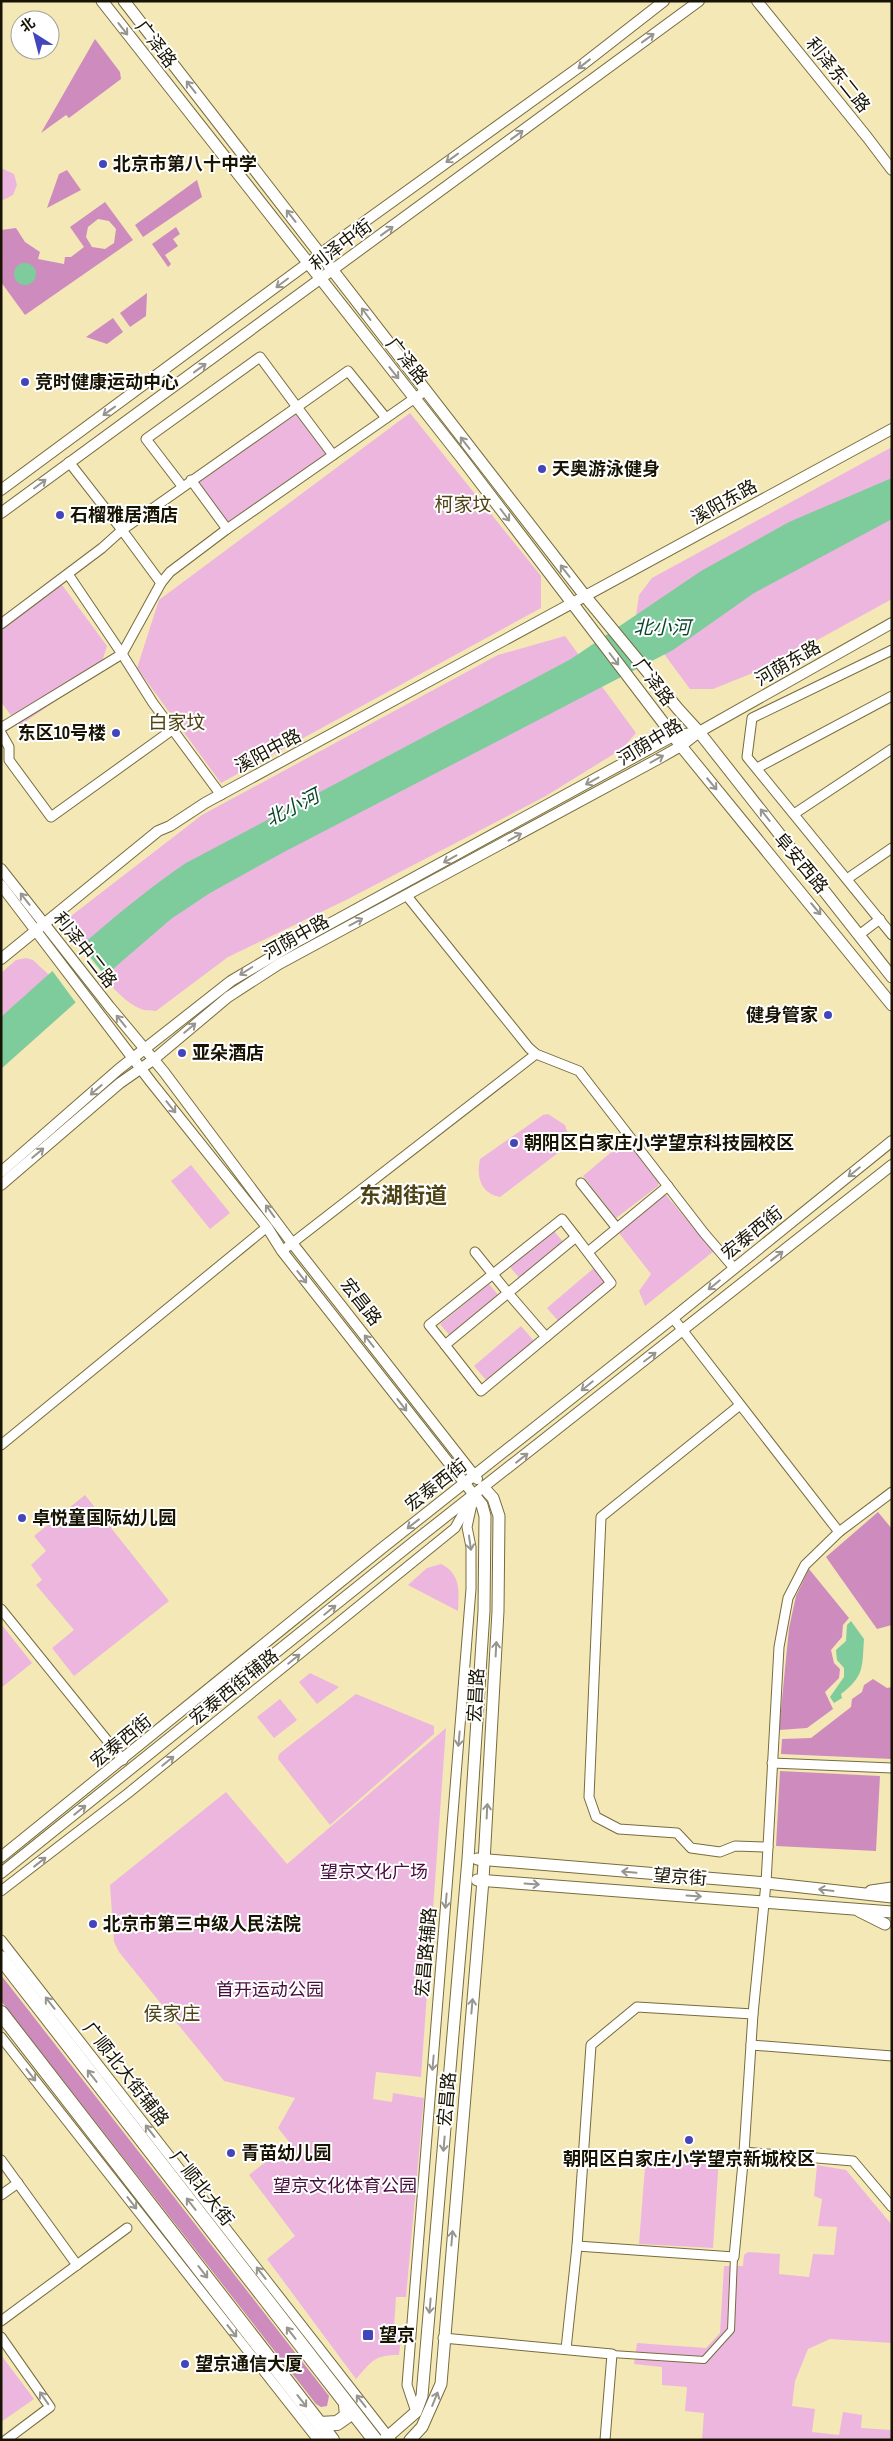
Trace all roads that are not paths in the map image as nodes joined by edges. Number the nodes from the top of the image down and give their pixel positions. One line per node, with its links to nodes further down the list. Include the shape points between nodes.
1 (102, 1): 8 (main road, 广泽路, one-way to 8)
2 (124, 1): 7 (main road, 广泽路, one-way to 2)
3 (664, 1): 7 (street, 利泽中街, one-way to 7, via 575,71)
4 (699, 1): 9 (street, 利泽中街, one-way to 4)
5 (757, 1): 6 (street, 利泽东二路)
6 (892, 170)
7 (321, 254): 8 (street, 利泽中街); 9 (main road, 广泽路)
8 (308, 264): 10 (main road, 广泽路); 20 (street, 利泽中街, one-way to 20)
9 (333, 270): 10 (street, 利泽中街); 11 (main road, 广泽路, one-way to 9)
10 (320, 280): 12 (main road, 广泽路, one-way to 12); 17 (street, 利泽中街, one-way to 10)
11 (425, 391): 12 (street); 26 (main road, 广泽路, one-way to 11)
12 (415, 398): 14 (street); 27 (main road, 广泽路, one-way to 27)
13 (297, 407): 14 (street, via 348,371); 16 (street); 18 (street); 19 (street, via 260,357 146,439)
14 (386, 418): 16 (street)
15 (892, 429): 26 (street, 溪阳东路)
16 (333, 455): 22 (street)
17 (69, 462): 21 (street, 利泽中街, one-way to 17); 23 (street)
18 (191, 480): 19 (street); 22 (street)
19 (182, 486): 23 (street)
20 (1, 490)
21 (1, 513)
22 (226, 529): 25 (street, via 170,572)
23 (122, 530): 24 (street); 25 (street)
24 (68, 574): 29 (street); 31 (street)
25 (161, 584): 31 (street)
26 (585, 596): 27 (street, 溪阳东路); 35 (main road, 广泽路)
27 (573, 604): 37 (main road, 广泽路, one-way to 37); 41 (street, 溪阳中路)
28 (892, 622): 35 (street, 河荫东路)
29 (1, 624)
30 (892, 650): 40 (street, via 752,718 747,757)
31 (122, 654): 33 (street); 34 (street)
32 (892, 696): 40 (street)
33 (1, 728)
34 (172, 730): 36 (street, via 52,817 9,760 9,747); 41 (street)
35 (699, 732): 37 (street, 河荫中路); 38 (street, 河荫中路); 51 (main road, 阜安西路, one-way to 35)
36 (1, 733)
37 (673, 736): 38 (main road, 广泽路); 56 (street, 河荫中路, one-way to 56, via 271,956 212,995)
38 (681, 746): 47 (street, 河荫中路, one-way to 38); 55 (main road, 阜安西路, one-way to 55)
39 (892, 750): 42 (street)
40 (757, 768): 42 (street)
41 (221, 795): 49 (street, 溪阳中路, via 158,831)
42 (794, 814): 45 (street)
43 (892, 848): 45 (street)
44 (1, 869): 49 (street, 利泽中二路, one-way to 44)
45 (847, 879): 48 (street)
46 (1, 885): 50 (street, 利泽中二路)
47 (407, 896): 57 (street); 59 (street, 河荫中路, one-way to 47, via 252,981 308,947)
48 (880, 919): 51 (street); 52 (street)
49 (44, 923): 50 (street, 溪阳中路); 56 (street, 利泽中二路, one-way to 49)
50 (35, 930): 53 (street, 溪阳中路); 58 (street, 利泽中二路)
51 (859, 935): 54 (main road, 阜安西路)
52 (892, 935)
53 (1, 959)
54 (892, 977)
55 (892, 1005)
56 (144, 1050): 58 (street, 河荫中路); 59 (street, 利泽中二路)
57 (536, 1054): 66 (street, via 579,1071); 70 (street)
58 (133, 1059): 60 (street, 利泽中二路); 63 (street, 河荫中路, one-way to 63)
59 (153, 1060): 60 (street, 河荫中路); 70 (street, 宏昌路, one-way to 59)
60 (141, 1069): 65 (street, 河荫中路, one-way to 60, via 120,1083); 67 (street, 宏昌路, one-way to 67)
61 (892, 1141): 74 (street, 宏泰西街, one-way to 74)
62 (892, 1165): 78 (street, 宏泰西街, one-way to 62)
63 (1, 1172)
64 (581, 1183): 68 (street)
65 (1, 1185)
66 (668, 1186): 68 (street); 74 (street)
67 (267, 1227): 71 (street, 宏昌路); 82 (street)
68 (616, 1227): 73 (street)
69 (576, 1237): 73 (street); 75 (street, via 562,1219); 76 (street)
70 (292, 1243): 71 (street); 83 (street, 宏昌路, one-way to 70)
71 (282, 1251): 84 (street, 宏昌路, one-way to 84)
72 (475, 1252): 75 (street)
73 (588, 1252): 79 (street, via 611,1283)
74 (734, 1268): 77 (street, 宏泰西街, one-way to 77)
75 (493, 1274): 76 (street); 80 (street, via 429,1325)
76 (508, 1293): 79 (street); 80 (street)
77 (674, 1318): 78 (street); 83 (street, 宏泰西街, one-way to 83)
78 (684, 1331): 81 (street); 85 (street, 宏泰西街, one-way to 78)
79 (546, 1337): 80 (street, via 480,1391)
80 (445, 1345)
81 (740, 1404): 87 (street); 92 (street, via 601,1517 589,1797 596,1817 620,1829 678,1833 691,1848 720,1852 735,1846)
82 (1, 1445)
83 (474, 1476): 84 (street, 宏泰西街); 85 (street, 宏昌路)
84 (465, 1483): 85 (street, 宏昌路); 89 (street, 宏泰西街, one-way to 89)
85 (478, 1491): 94 (main road, 宏昌路, via 486,1527 484,1611); 95 (main road, 宏昌路, one-way to 85, via 500,1527 497,1506); 96 (street, 宏泰西街, one-way to 85); 101 (street, 宏泰西街辅路, one-way to 85, via 134,1788 455,1528); 130 (street, 宏昌路辅路, one-way to 130, via 467,1527 471,1547 471,1589 407,2385)
86 (892, 1492): 87 (street)
87 (840, 1532): 90 (street, via 805,1565 788,1598 780,1648)
88 (1, 1609): 89 (street)
89 (123, 1760): 93 (street, 宏泰西街)
90 (772, 1763): 91 (street); 92 (street)
91 (892, 1768)
92 (768, 1847): 99 (street)
93 (1, 1857)
94 (468, 1859): 95 (main road, 望京街); 97 (main road, 宏昌路)
95 (484, 1859): 98 (main road, 宏昌路); 99 (main road, 望京街, one-way to 95)
96 (1, 1873)
97 (466, 1880): 98 (main road, 望京街); 130 (main road, 宏昌路, one-way to 130, via 422,2396)
98 (483, 1880): 104 (main road, 望京街, one-way to 104); 126 (main road, 宏昌路, one-way to 98)
99 (766, 1883): 102 (main road, 望京街, one-way to 99); 104 (street)
100 (892, 1888): 102 (main road)
101 (1, 1891)
102 (856, 1893): 103 (main road, 望京街)
103 (892, 1897)
104 (765, 1901): 105 (main road, 望京街); 111 (street)
105 (854, 1908): 106 (main road, 望京街); 107 (main road)
106 (892, 1912)
107 (888, 1925)
108 (1, 1940): 132 (street, 广顺北大街辅路, one-way to 108)
109 (2, 1959): 129 (main road, 广顺北大街, one-way to 109)
110 (1, 2013): 131 (main road, one-way to 131)
111 (752, 2014): 113 (street); 121 (street, via 637,2007 591,2045)
112 (1, 2037): 134 (street, one-way to 134)
113 (751, 2045): 114 (street); 115 (street)
114 (892, 2056)
115 (744, 2152): 119 (street, via 853,2161); 122 (street)
116 (1, 2160): 117 (street)
117 (18, 2183): 118 (street); 123 (street)
118 (1, 2195)
119 (892, 2207)
120 (127, 2228): 123 (street)
121 (577, 2246): 122 (street); 127 (street)
122 (734, 2257): 128 (street, via 731,2330 704,2360)
123 (77, 2266): 124 (street)
124 (1, 2321)
125 (1, 2337): 133 (street, one-way to 125, via 50,2408)
126 (443, 2338): 127 (street); 136 (main road, 宏昌路, one-way to 126, via 422,2427 441,2384)
127 (566, 2349): 128 (street)
128 (612, 2354): 137 (street)
129 (346, 2404): 131 (main road, via 347,2416 337,2423); 132 (main road, 广顺北大街)
130 (416, 2412): 132 (main road)
131 (320, 2424): 135 (main road)
132 (379, 2438)
133 (6, 2440)
134 (318, 2440)
135 (332, 2440)
136 (410, 2440)
137 (605, 2440)

